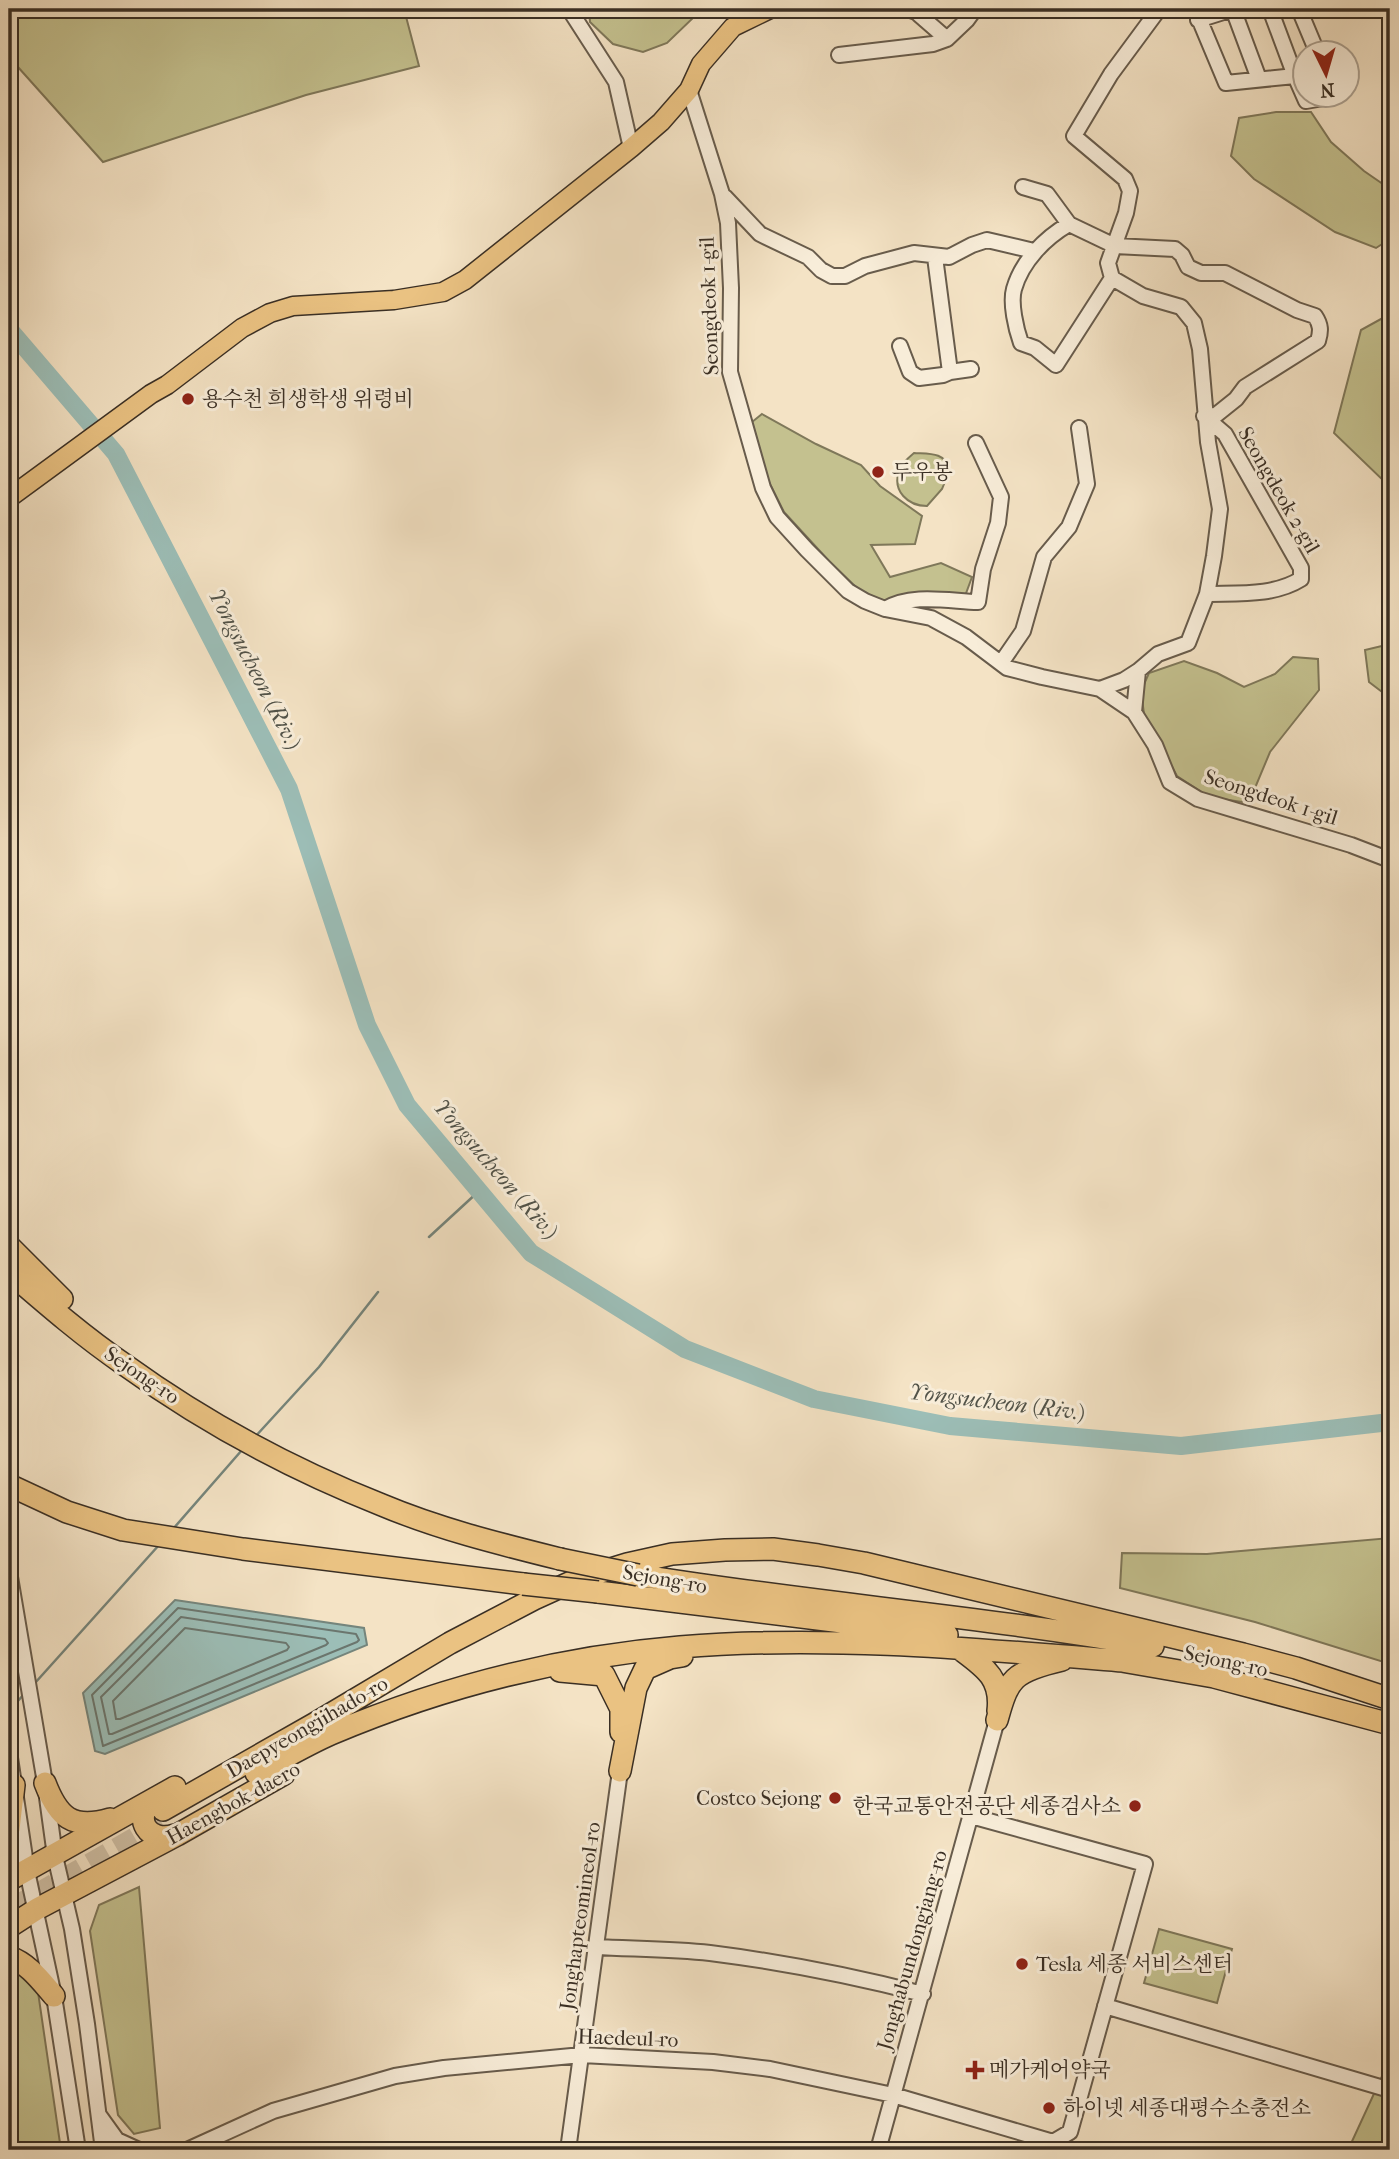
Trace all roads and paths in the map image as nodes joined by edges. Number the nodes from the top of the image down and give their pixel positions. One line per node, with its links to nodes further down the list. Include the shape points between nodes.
1 (569, 9): 16 (street, via 616,82)
2 (770, 9): 15 (main road, via 733,27 701,64)
3 (908, 9): 10 (street)
4 (975, 9): 10 (street)
5 (1160, 9): 20 (street, via 1111,74 1074,136 1125,179 1130,191)
6 (1270, 9): 12 (street)
7 (1299, 9): 9 (street)
8 (1196, 15): 14 (street, via 1226,83); 14 (street, via 1233,9)
9 (1311, 38)
10 (947, 39): 11 (street)
11 (839, 55)
12 (1290, 63)
13 (1290, 76): 14 (street)
14 (1259, 79)
15 (689, 90): 16 (main road); 18 (street, Seongdeok 1-gil)
16 (631, 148): 30 (main road, via 465,280 443,292 293,306 242,328)
17 (1023, 187): 19 (street, via 1047,194)
18 (722, 194): 22 (street, Seongdeok 1-gil, via 760,234 807,257 832,276 845,276 914,253); 32 (street, Seongdeok 1-gil, via 731,288 730,372 763,488 777,517 830,574 848,591)
19 (1069, 223): 20 (street); 21 (street)
20 (1115, 246): 23 (street, via 1108,264); 27 (street, via 1175,249 1188,267 1201,274 1225,273 1315,316 1320,323 1318,341 1245,387 1216,415)
21 (1034, 251): 22 (street, Seongdeok 1-gil, via 987,240 949,257); 23 (street, via 1013,291 1014,319 1021,343 1035,348 1056,366)
22 (935, 257): 26 (street)
23 (1112, 278): 27 (street, Seongdeok 2-gil, via 1143,296 1181,307 1194,323)
24 (900, 346): 26 (street, via 910,372 919,378)
25 (971, 369): 26 (street)
26 (950, 372)
27 (1204, 416): 31 (street, Seongdeok 2-gil, via 1220,509); 31 (street, Seongdeok 2-gil, via 1225,434 1301,568 1301,579 1275,590)
28 (1079, 428): 33 (street, via 1087,484 1069,527 1044,557 1023,631)
29 (976, 443): 32 (street, via 1001,497 978,602 918,600 897,602)
30 (9, 498)
31 (1207, 594): 34 (street, Seongdeok 2-gil, via 1188,643 1158,654)
32 (885, 609): 33 (street, Seongdeok 1-gil, via 931,618)
33 (1001, 663): 35 (street, Seongdeok 1-gil)
34 (1138, 671): 35 (street, Seongdeok 2-gil); 36 (street)
35 (1100, 689): 36 (street, Seongdeok 1-gil)
36 (1134, 712): 37 (street, Seongdeok 1-gil, via 1155,744 1170,782 1198,799)
37 (1390, 860)
38 (9, 1246): 40 (highway, via 52,1291)
39 (9, 1272): 40 (highway, Sejong-ro, via 125,1366)
40 (183, 1403): 48 (highway, Sejong-ro, bridge, via 278,1458 384,1506 560,1559 707,1586 1127,1642 1213,1657)
41 (9, 1485): 46 (highway, Sejong-ro, bridge, via 67,1512 122,1530)
42 (9, 1571): 53 (street)
43 (730, 1645): 44 (highway); 47 (highway, via 649,1650); 52 (highway, via 670,1658 645,1669 636,1688)
44 (960, 1649): 45 (highway); 49 (highway, via 996,1684)
45 (1076, 1657): 46 (highway); 49 (highway, via 1044,1664 1016,1678)
46 (1124, 1661): 50 (highway, Sejong-ro, via 1214,1677)
47 (523, 1671): 52 (highway, via 604,1675 621,1709); 55 (highway, Haengbok-daero, via 462,1688 288,1771)
48 (1390, 1700): 55 (highway, Daepyeongjihado-ro, via 1243,1654 863,1563 773,1549 672,1554 578,1579 534,1599 450,1643)
49 (997, 1720): 56 (street, Jonghabundongjang-ro)
50 (1390, 1724)
51 (9, 1751): 54 (street)
52 (620, 1771): 63 (street, Jonghapteomineol-ro)
53 (45, 1783): 55 (highway, via 52,1802 68,1820 83,1823); 58 (street)
54 (14, 1785): 57 (highway); 59 (street)
55 (160, 1815): 58 (highway, Haengbok-daero); 60 (highway, Haengbok-daero)
56 (971, 1816): 65 (street, Jonghabundongjang-ro); 67 (street, via 1145,1864)
57 (9, 1829)
58 (55, 1856): 59 (highway, Haengbok-daero); 60 (street)
59 (18, 1875): 61 (street)
60 (65, 1895): 61 (highway, Haengbok-daero); 71 (street)
61 (37, 1909): 62 (highway, Haengbok-daero); 66 (street)
62 (9, 1927)
63 (596, 1947): 65 (street, via 710,1953); 68 (street, Jonghapteomineol-ro)
64 (9, 1956): 66 (highway, via 20,1961)
65 (922, 1994): 70 (street, Jonghabundongjang-ro)
66 (54, 1996): 72 (street)
67 (1105, 2006): 69 (street); 70 (street, Haedeul-ro, via 1070,2132 1052,2142)
68 (582, 2055): 70 (street, Haedeul-ro, via 770,2069); 75 (street, Haedeul-ro, via 395,2076 273,2110); 76 (street, Jonghapteomineol-ro)
69 (1390, 2090)
70 (893, 2095): 77 (street, Jonghabundongjang-ro)
71 (99, 2114): 73 (street); 74 (street, via 117,2140)
72 (78, 2150)
73 (103, 2150)
74 (139, 2150)
75 (187, 2150)
76 (568, 2150)
77 (878, 2150)

